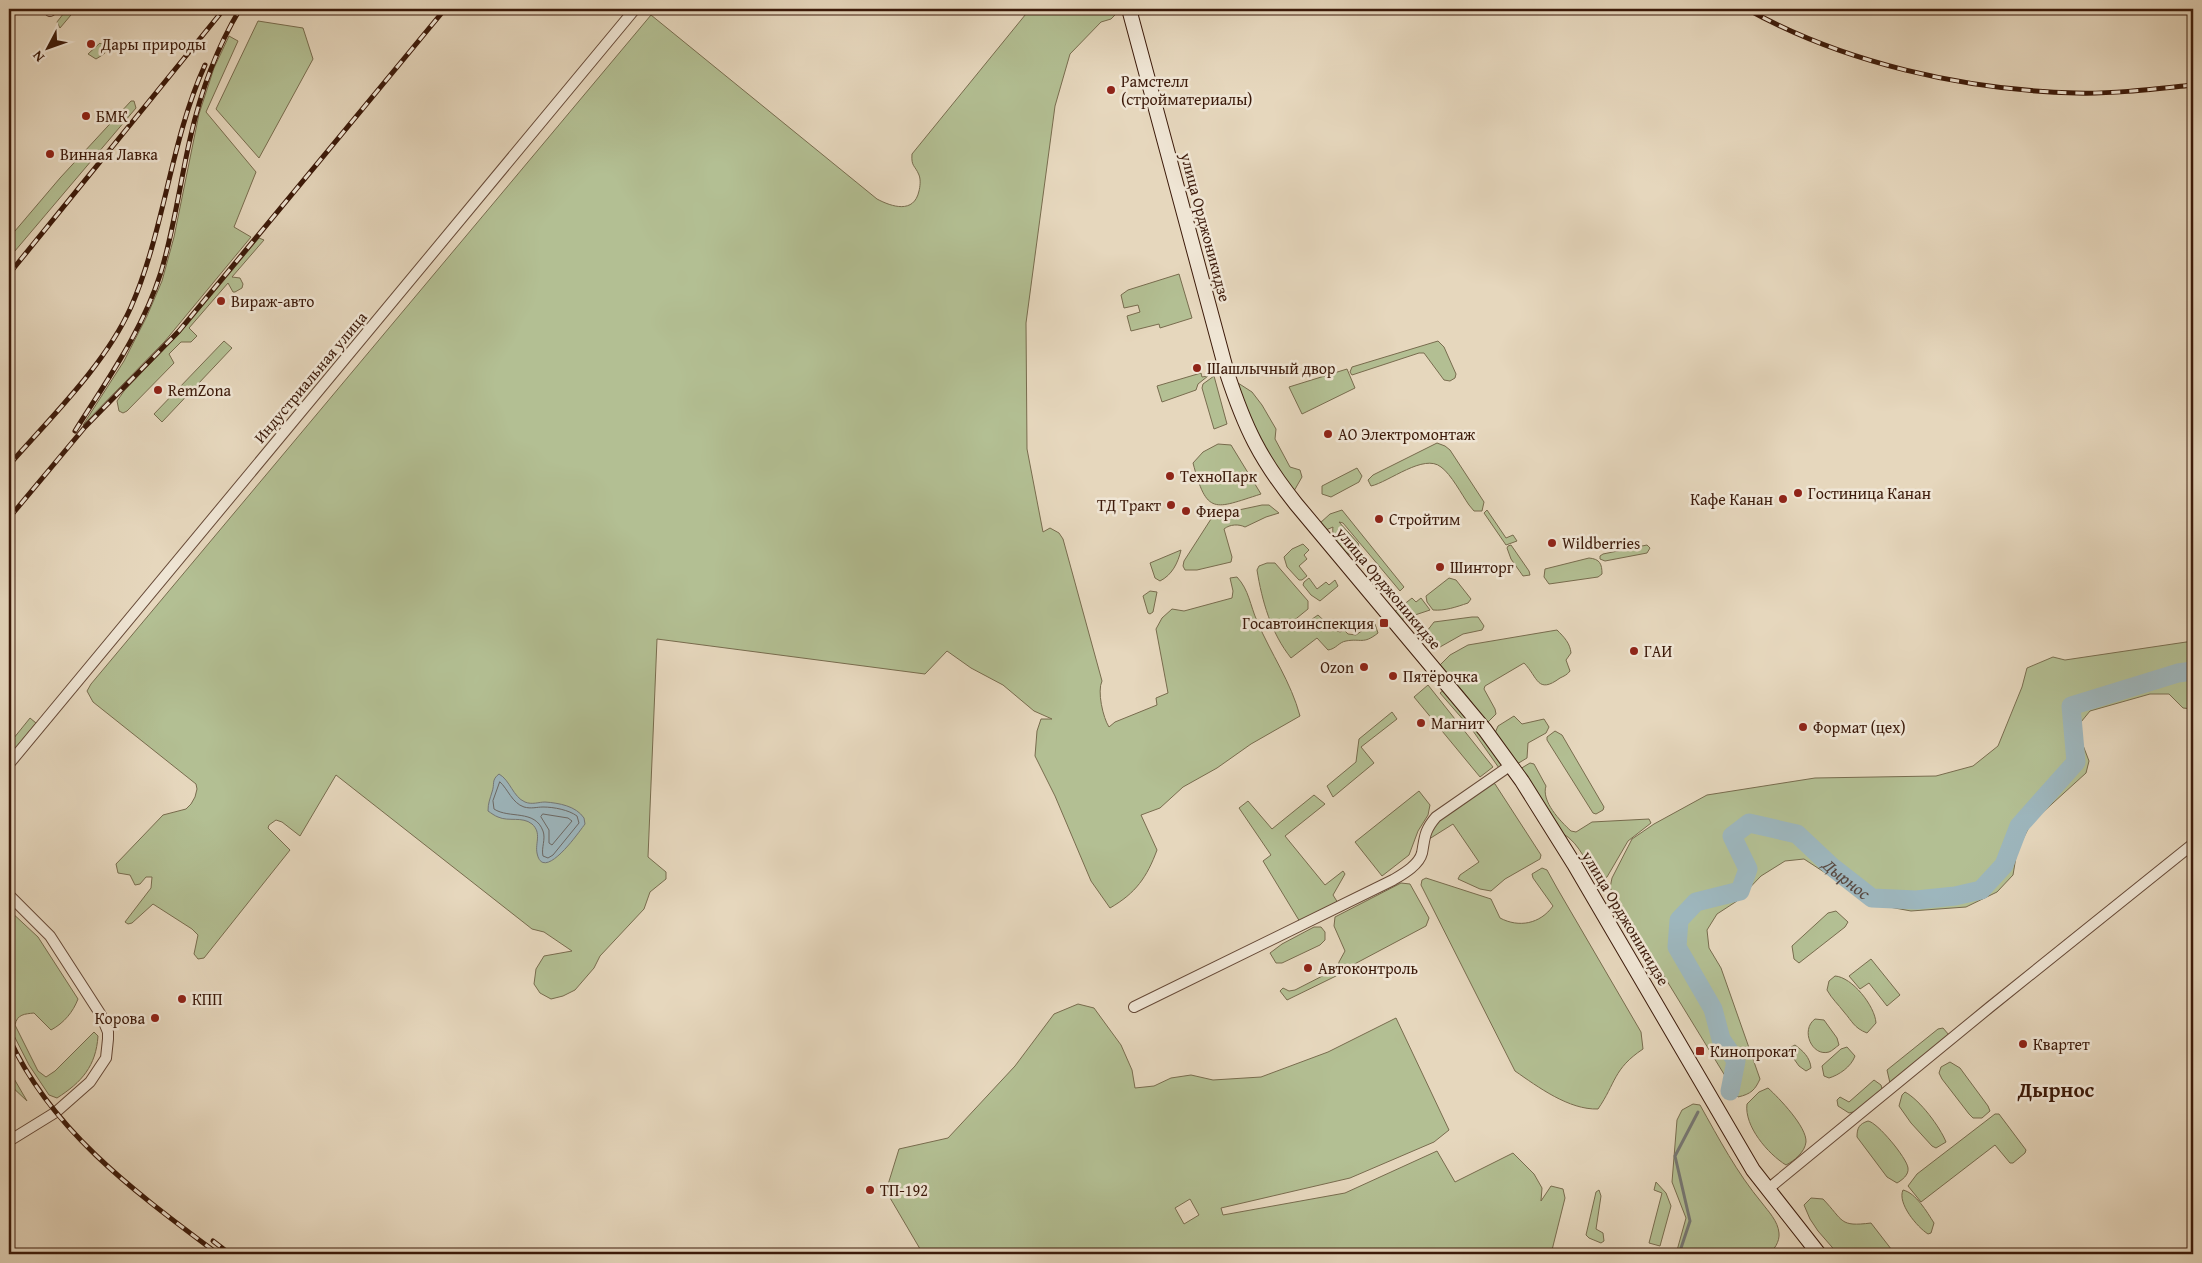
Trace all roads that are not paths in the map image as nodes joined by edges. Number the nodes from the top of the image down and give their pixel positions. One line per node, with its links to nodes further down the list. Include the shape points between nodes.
1 (635, 9): 3 (street, Индустриальная улица)
2 (1129, 9): 4 (main road, улица Орджоникидзе, via 1228,373 1255,446 1296,504 1485,730)
3 (9, 764)
4 (1511, 766): 7 (street, via 1436,817 1427,827 1422,855 1394,880); 9 (main road, улица Орджоникидзе, via 1574,864 1742,1152)
5 (2193, 844): 9 (street)
6 (9, 895): 8 (street, via 55,944 101,1015 108,1032 106,1058 90,1082 56,1112)
7 (1134, 1007)
8 (9, 1141)
9 (1768, 1189): 10 (main road, улица Орджоникидзе)
10 (1819, 1254)

